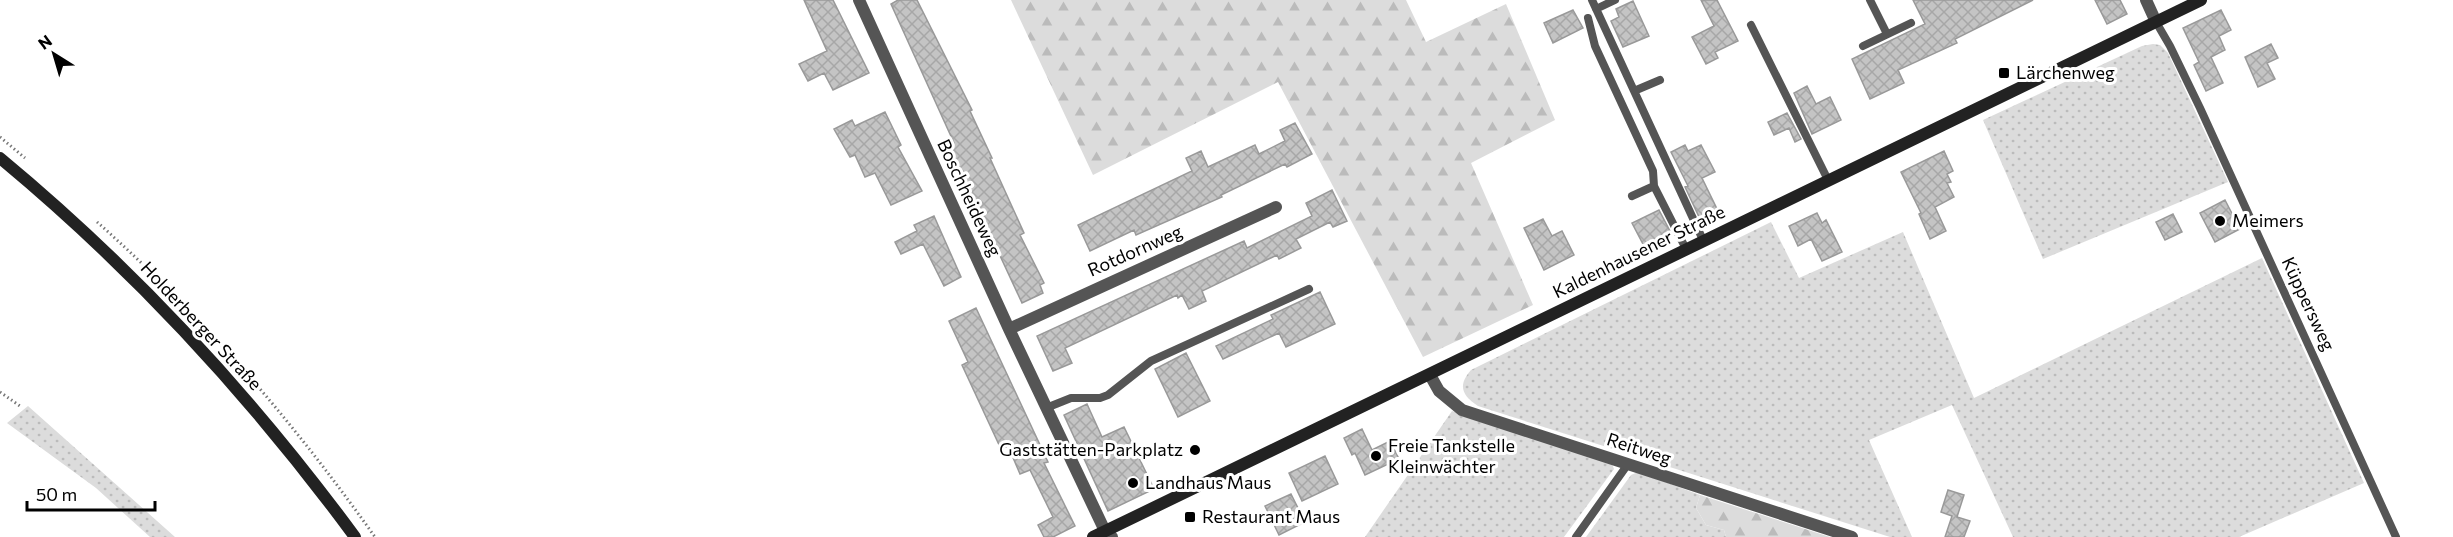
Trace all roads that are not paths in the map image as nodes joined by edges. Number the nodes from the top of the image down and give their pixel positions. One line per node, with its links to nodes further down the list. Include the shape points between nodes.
1 (1592, 0): 7 (lane)
2 (1615, 0): 7 (lane)
3 (1870, 0): 12 (lane)
4 (2146, 0): 9 (street)
5 (2201, 0): 9 (main road, Kaldenhausener Straße)
6 (862, 1): 24 (street, Boschheideweg)
7 (1596, 9): 15 (lane)
8 (1588, 18): 18 (lane, via 1595,46 1653,171)
9 (2156, 22): 17 (main road, Kaldenhausener Straße); 33 (lane, Küppersweg, via 2185,77)
10 (1911, 23): 12 (lane)
11 (1751, 25): 17 (lane)
12 (1887, 34): 13 (lane)
13 (1863, 45)
14 (1659, 80): 15 (lane)
15 (1634, 91): 21 (lane)
16 (0, 158): 29 (main road, Holderberger Straße, via 95,242 195,342 306,471)
17 (1828, 180): 21 (main road, Kaldenhausener Straße)
18 (1654, 186): 19 (lane); 22 (lane)
19 (1632, 196)
20 (1276, 207): 24 (street, Rotdornweg)
21 (1703, 240): 22 (main road, Kaldenhausener Straße)
22 (1686, 249): 25 (main road, Kaldenhausener Straße)
23 (1309, 289): 26 (lane, via 1151,362 1108,395 1071,398)
24 (1009, 328): 26 (street, Boschheideweg)
25 (1430, 375): 27 (street, Reitweg, via 1439,391 1462,410); 28 (main road, Kaldenhausener Straße)
26 (1046, 408): 28 (street, Boschheideweg)
27 (1628, 464): 31 (lane); 32 (street, Reitweg)
28 (1109, 534): 30 (main road, Kaldenhausener Straße)
29 (355, 537)
30 (1093, 537)
31 (1576, 537)
32 (1852, 537)
33 (2396, 537)

